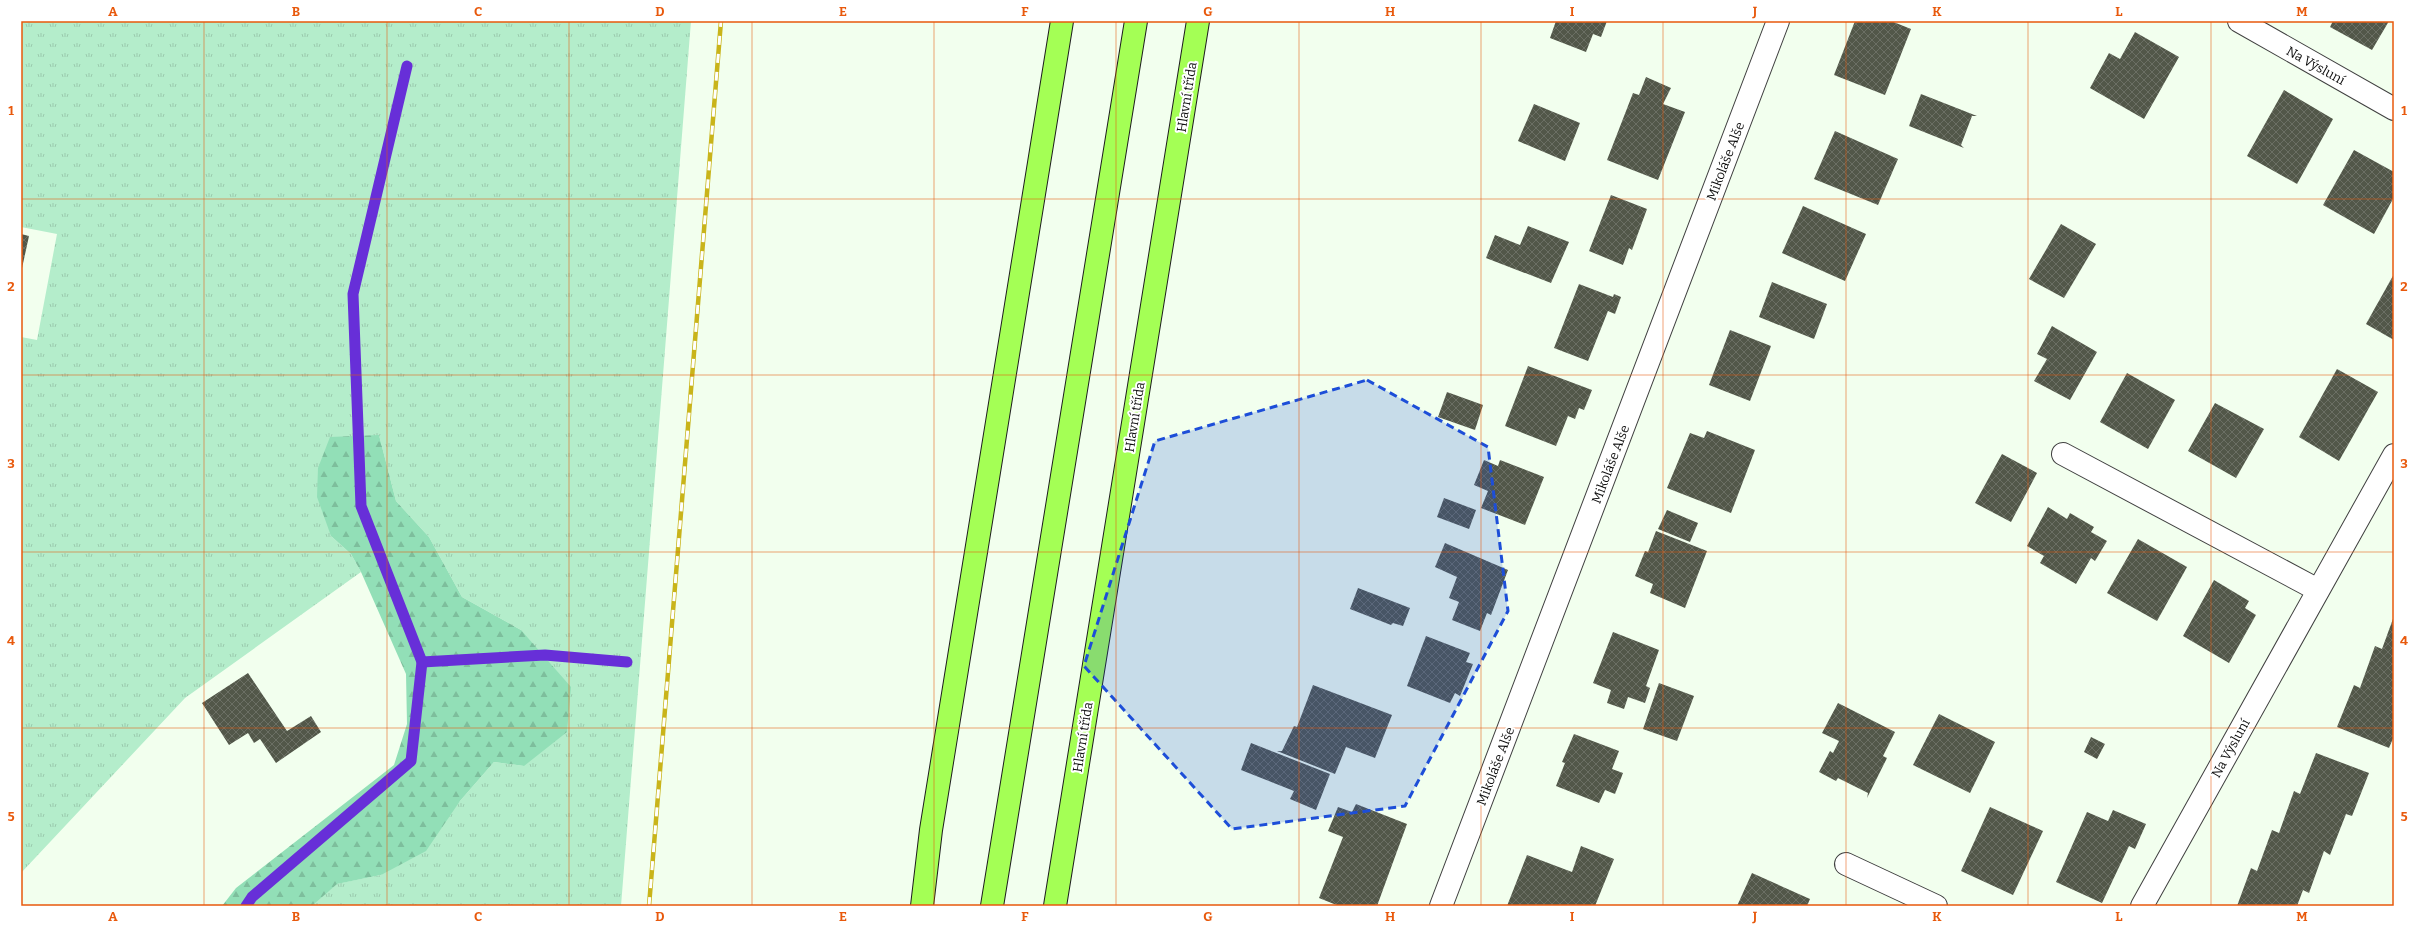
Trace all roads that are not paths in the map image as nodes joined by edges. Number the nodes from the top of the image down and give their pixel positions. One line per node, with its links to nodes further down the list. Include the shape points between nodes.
1 (1062, 21): 11 (highway, via 931,830)
2 (1136, 21): 12 (highway)
3 (1198, 21): 13 (highway, Hlavní třída)
4 (1778, 21): 14 (street, Mikoláše Alše)
5 (2238, 21): 6 (street, Na Výsluní)
6 (2394, 109)
7 (2063, 454): 9 (street)
8 (2394, 455): 9 (street, Na Výsluní)
9 (2318, 590): 16 (street, Na Výsluní)
10 (1846, 864): 15 (street)
11 (922, 906)
12 (992, 906)
13 (1055, 906)
14 (1441, 906)
15 (1936, 906)
16 (2142, 906)

